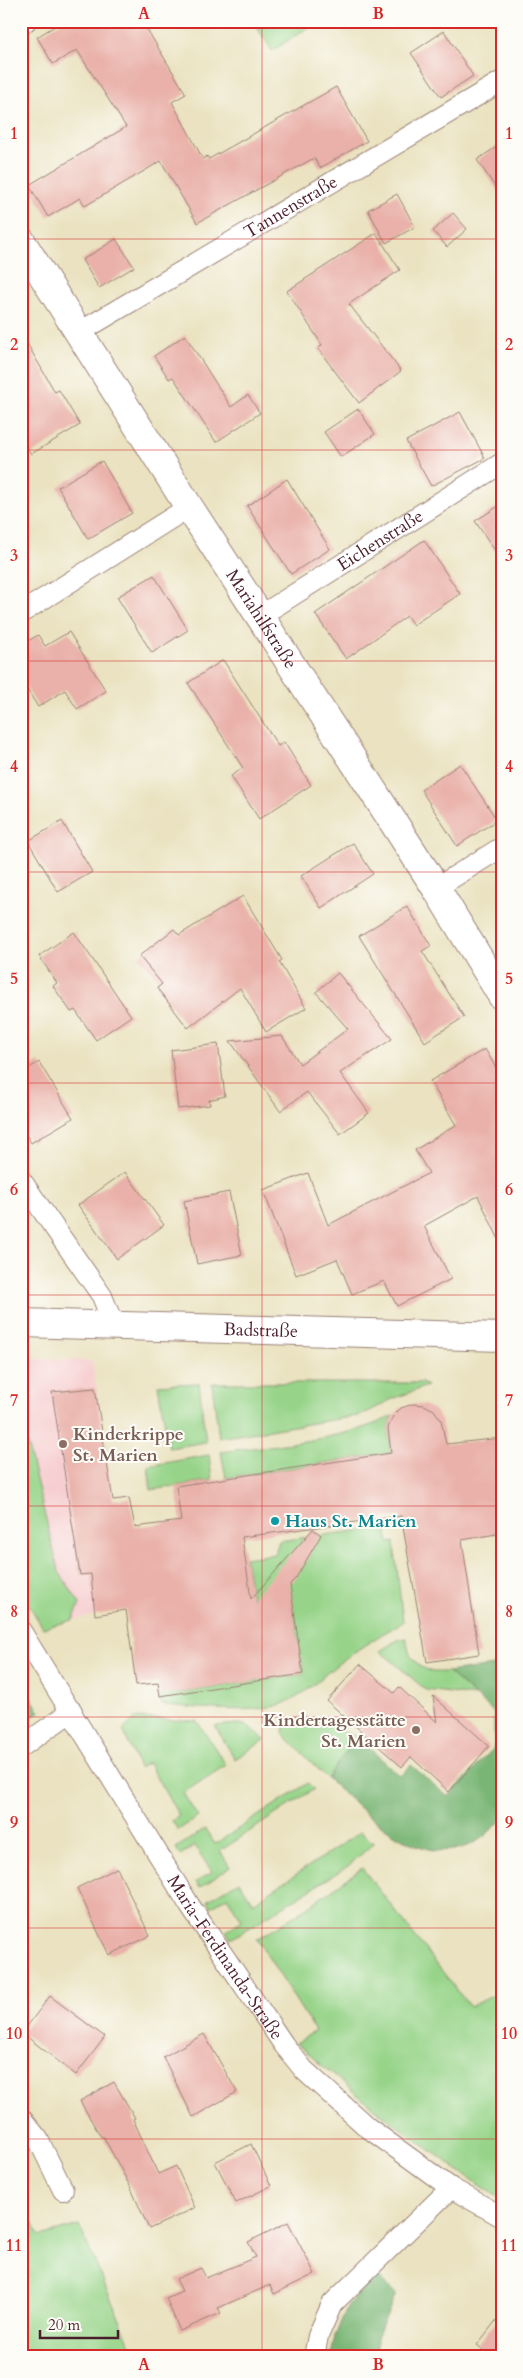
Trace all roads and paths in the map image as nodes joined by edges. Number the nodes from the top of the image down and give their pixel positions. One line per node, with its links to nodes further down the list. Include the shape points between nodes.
1 (26, 21): 2 (street)
2 (21, 24)
3 (502, 81): 5 (street, Tannenstraße)
4 (21, 240): 5 (street, Mariahilfstraße)
5 (80, 332): 7 (street, Mariahilfstraße)
6 (502, 463): 9 (street, Eichenstraße)
7 (189, 507): 8 (street); 9 (street, Mariahilfstraße)
8 (21, 613)
9 (260, 616): 11 (street, Mariahilfstraße)
10 (502, 847): 11 (street)
11 (436, 888): 12 (street, Mariahilfstraße)
12 (502, 996)
13 (21, 1180): 15 (street, via 102,1296)
14 (21, 1323): 15 (street, Badstraße)
15 (114, 1326): 16 (street, Badstraße)
16 (502, 1337)
17 (21, 1631): 18 (street, Maria-Ferdinanda-Straße)
18 (72, 1711): 19 (street); 21 (street, Maria-Ferdinanda-Straße, via 190,1906 284,2045 304,2070 368,2127)
19 (21, 1747)
20 (21, 2118): 22 (street, via 38,2139)
21 (451, 2188): 23 (street, Maria-Ferdinanda-Straße); 24 (street, via 332,2304 318,2336)
22 (63, 2190)
23 (502, 2217)
24 (314, 2357)

